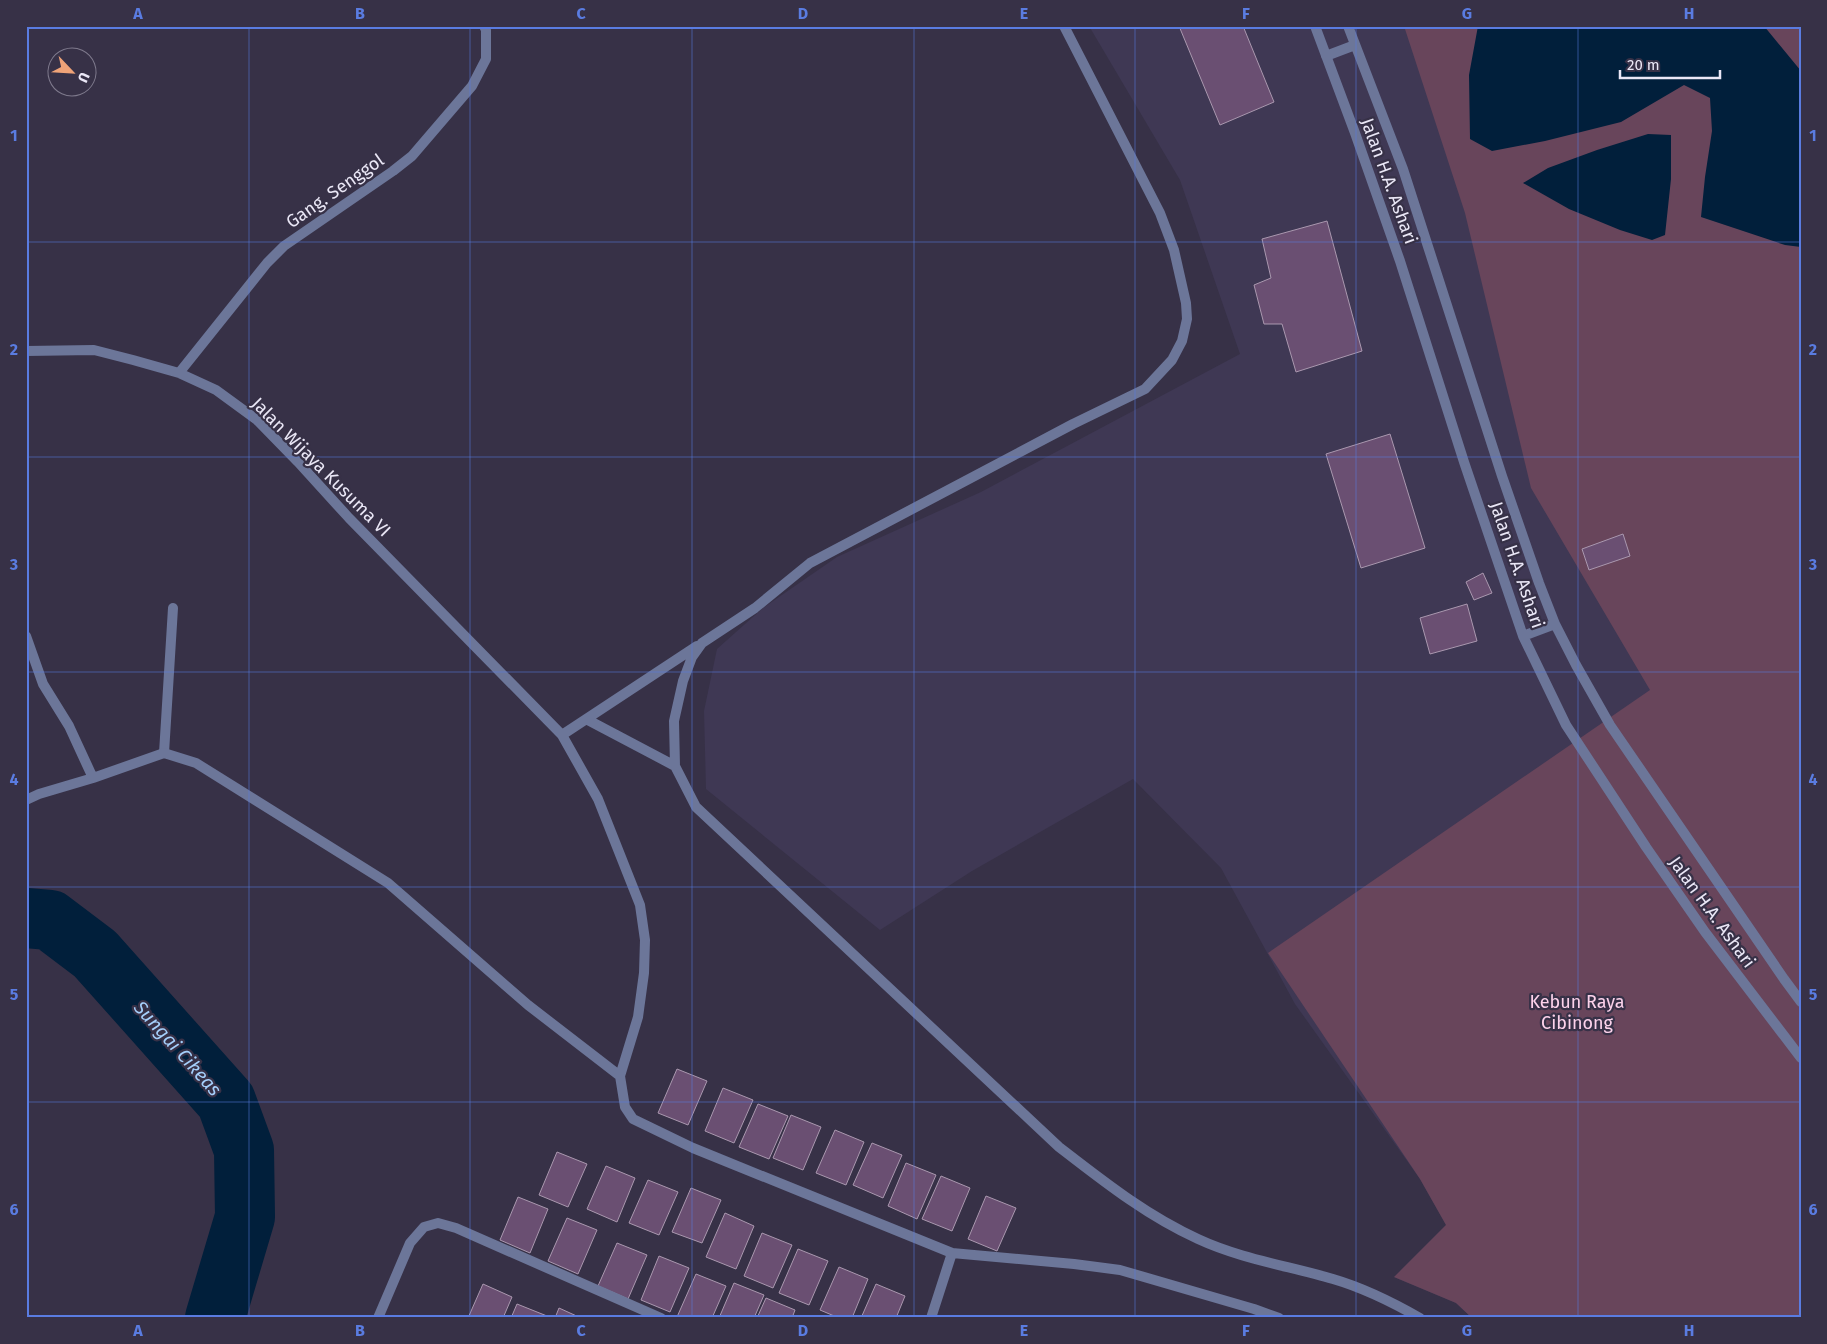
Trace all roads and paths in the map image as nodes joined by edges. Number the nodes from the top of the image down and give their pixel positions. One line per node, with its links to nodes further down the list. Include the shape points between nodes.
1 (484, 26): 8 (street, Gang. Senggol, via 486,59 472,86 412,156 284,246)
2 (1064, 26): 13 (street, via 1160,213 1174,250 1187,319 1182,341 1172,360 1145,389 810,563 755,608)
3 (1314, 26): 6 (street, Jalan H.A. Ashari)
4 (1348, 26): 5 (street, Jalan H.A. Ashari)
5 (1355, 44): 6 (street); 10 (street, Jalan H.A. Ashari, via 1403,169 1502,476)
6 (1326, 56): 12 (street, Jalan H.A. Ashari, via 1400,260)
7 (26, 351): 8 (street, Jalan Wijaya Kusuma VI, via 94,350)
8 (179, 373): 15 (street, Jalan Wijaya Kusuma VI, via 216,390 257,420)
9 (173, 608): 16 (street)
10 (1555, 624): 12 (street); 20 (street, Jalan H.A. Ashari, via 1610,725)
11 (26, 636): 18 (street, via 43,684 69,726)
12 (1524, 636): 21 (street, Jalan H.A. Ashari, via 1566,725 1640,838 1704,932)
13 (702, 643): 14 (street); 17 (street, via 692,657 683,681 674,721)
14 (586, 719): 15 (street); 17 (street)
15 (562, 734): 22 (street, Jalan Wijaya Kusuma VI, via 598,799 630,876 641,914 645,940 644,973 638,1017)
16 (164, 753): 18 (street); 22 (street, via 196,763 388,883 528,1005)
17 (676, 766): 28 (street, via 696,807 1059,1147 1100,1179 1198,1240 1376,1294)
18 (93, 778): 19 (street)
19 (26, 800)
20 (1801, 1002)
21 (1801, 1058)
22 (620, 1076): 23 (street, via 625,1107 634,1119 655,1131)
23 (952, 1253): 26 (street); 27 (street, via 1120,1270)
24 (378, 1318): 25 (street, via 410,1243 424,1228 438,1223)
25 (661, 1318)
26 (931, 1318)
27 (1279, 1318)
28 (1420, 1318)

